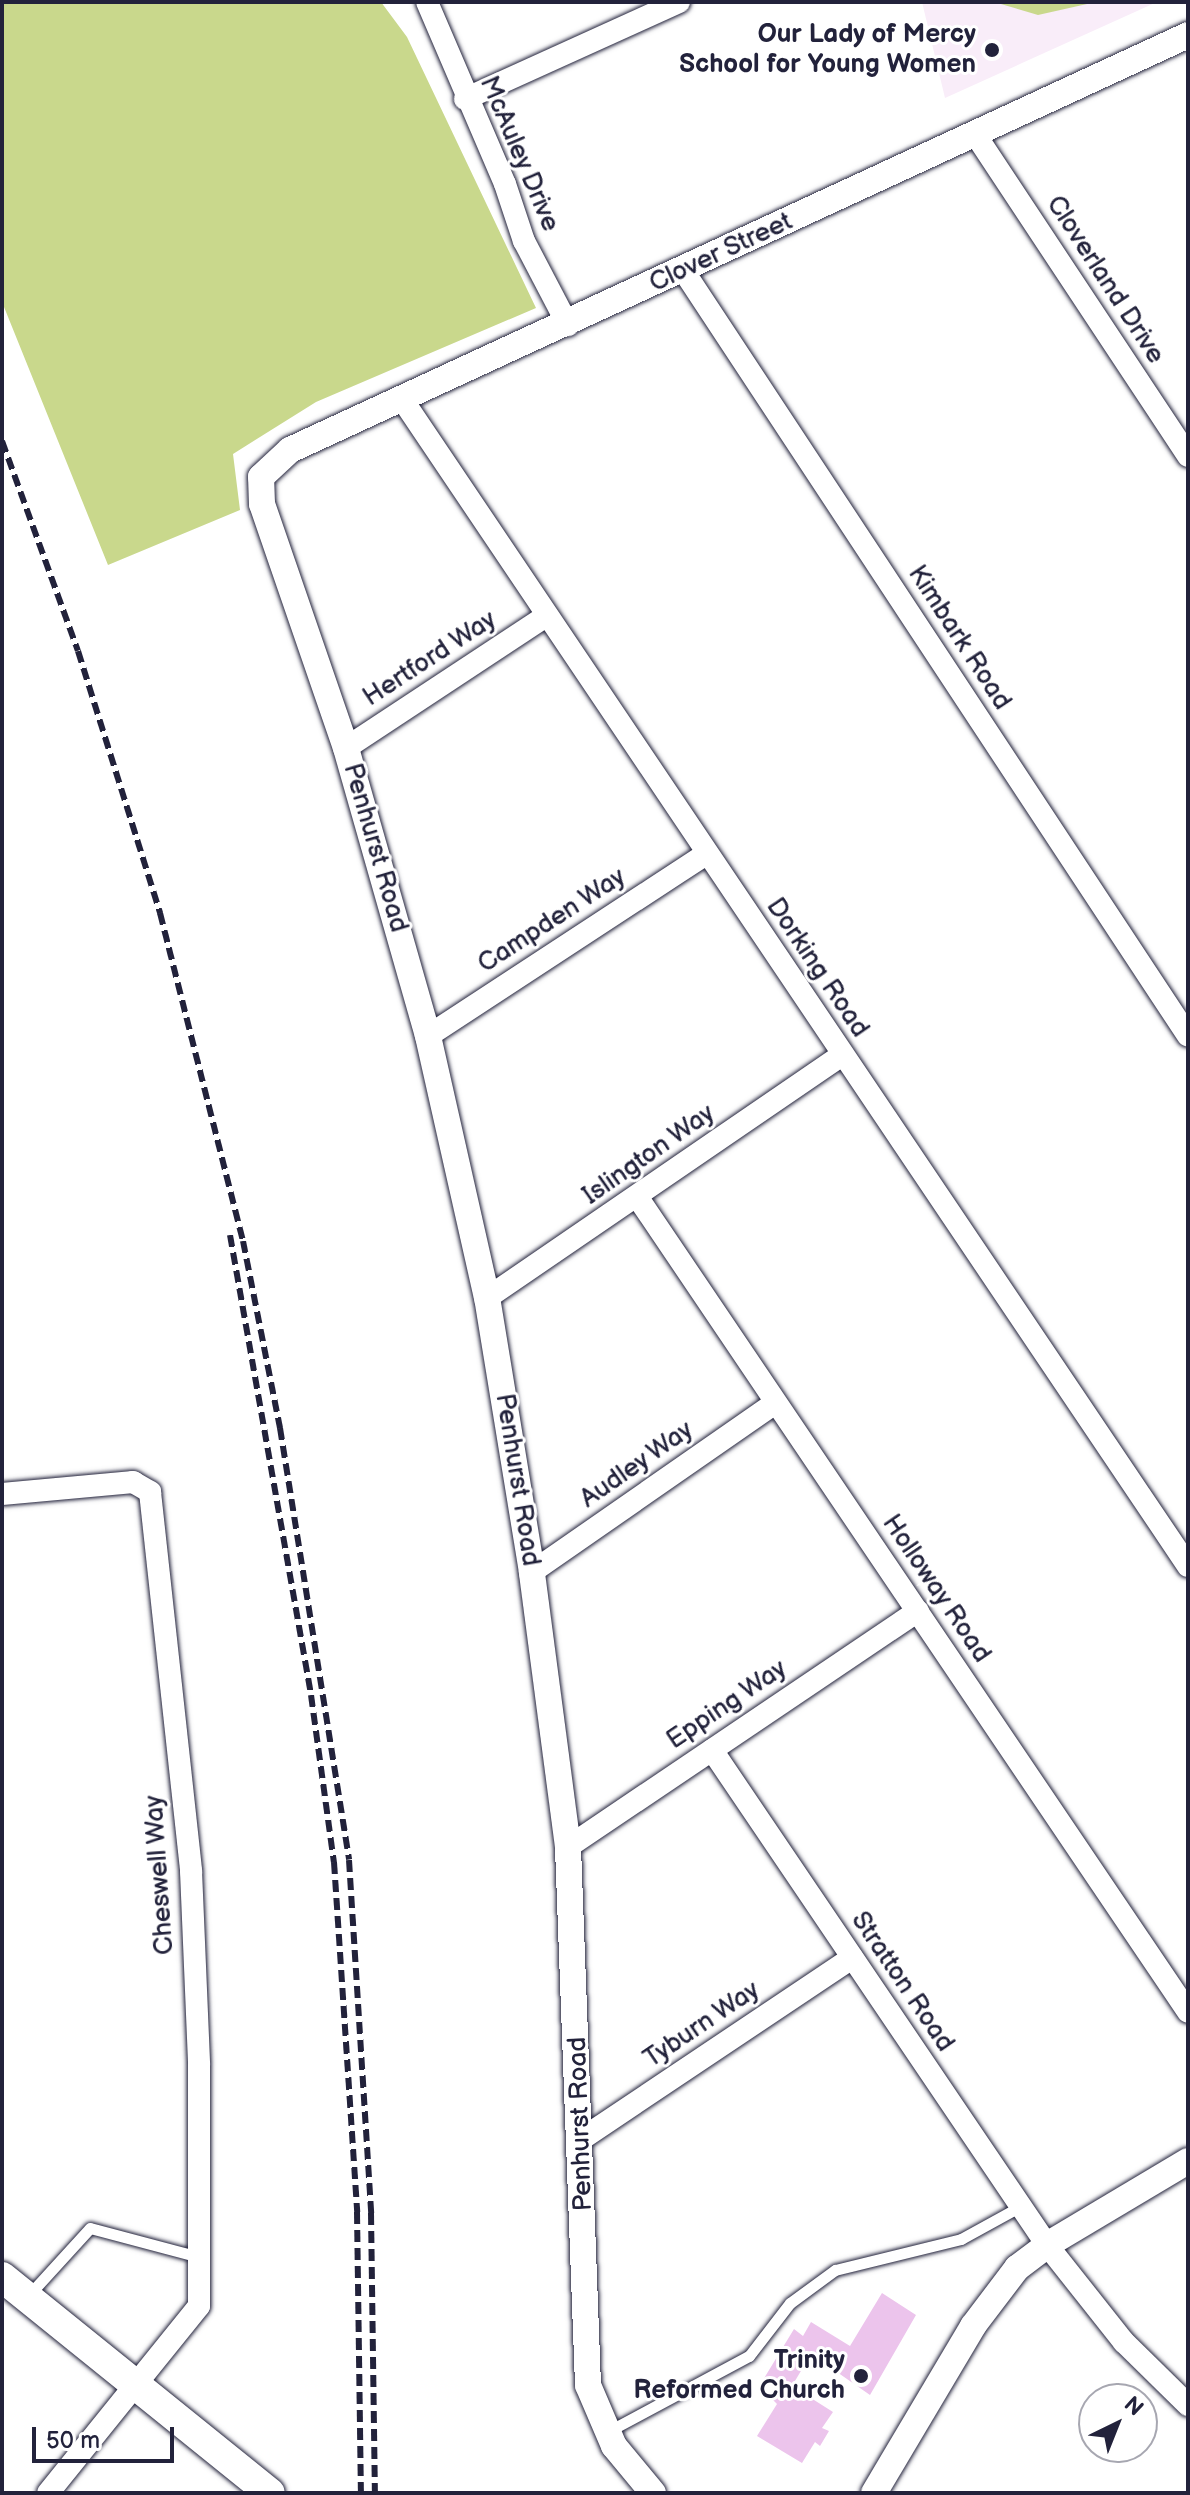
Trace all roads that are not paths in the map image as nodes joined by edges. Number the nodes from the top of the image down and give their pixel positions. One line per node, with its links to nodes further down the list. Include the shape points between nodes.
1 (427, 2): 4 (street, McAuley Drive)
2 (679, 2): 4 (street)
3 (1188, 35): 5 (street, Clover Street)
4 (465, 99): 7 (street, McAuley Drive, via 505,184 524,241)
5 (975, 134): 6 (street, Clover Street); 9 (street, Cloverland Drive)
6 (683, 270): 7 (street, Clover Street); 15 (street, Kimbark Road)
7 (568, 325): 8 (street, Clover Street)
8 (402, 399): 10 (street, Clover Street, via 290,450); 11 (street, Dorking Road)
9 (1188, 456)
10 (261, 477): 12 (street, Penhurst Road, via 262,504)
11 (545, 617): 12 (street, Hertford Way); 13 (street, Dorking Road)
12 (346, 748): 14 (street, Penhurst Road)
13 (706, 854): 14 (street, Campden Way); 16 (street, Dorking Road)
14 (428, 1036): 18 (street, Penhurst Road)
15 (1188, 1036)
16 (842, 1055): 17 (street, Islington Way); 21 (street, Dorking Road)
17 (638, 1198): 18 (street, Islington Way); 19 (street, Holloway Road)
18 (487, 1298): 22 (street, Penhurst Road)
19 (774, 1404): 22 (street, Audley Way); 23 (street, Holloway Road)
20 (2, 1494): 32 (street, Cheswell Way, via 133,1482 152,1498 191,1871)
21 (1188, 1566)
22 (532, 1572): 25 (street, Penhurst Road)
23 (918, 1611): 24 (street, Epping Way); 27 (street, Holloway Road)
24 (712, 1750): 25 (street, Epping Way); 26 (street, Stratton Road)
25 (568, 1847): 28 (street, Penhurst Road)
26 (852, 1958): 28 (street, Tyburn Way); 30 (street, Stratton Road)
27 (1188, 2012)
28 (583, 2138): 37 (street, Penhurst Road, via 588,2385)
29 (1188, 2161): 31 (street)
30 (1021, 2206): 31 (street, Stratton Road); 37 (lane, via 961,2239 835,2270 790,2303 749,2356)
31 (1047, 2245): 36 (street, Stratton Road, via 1124,2342); 41 (street, via 994,2296)
32 (199, 2257): 34 (lane, via 90,2228); 35 (street, Cheswell Way, via 199,2306)
33 (2, 2277): 34 (main road)
34 (26, 2298): 35 (main road)
35 (136, 2386): 38 (street, Cheswell Way); 39 (main road)
36 (1188, 2405)
37 (606, 2432): 40 (street, Penhurst Road)
38 (48, 2493)
39 (270, 2493)
40 (653, 2493)
41 (874, 2493)

